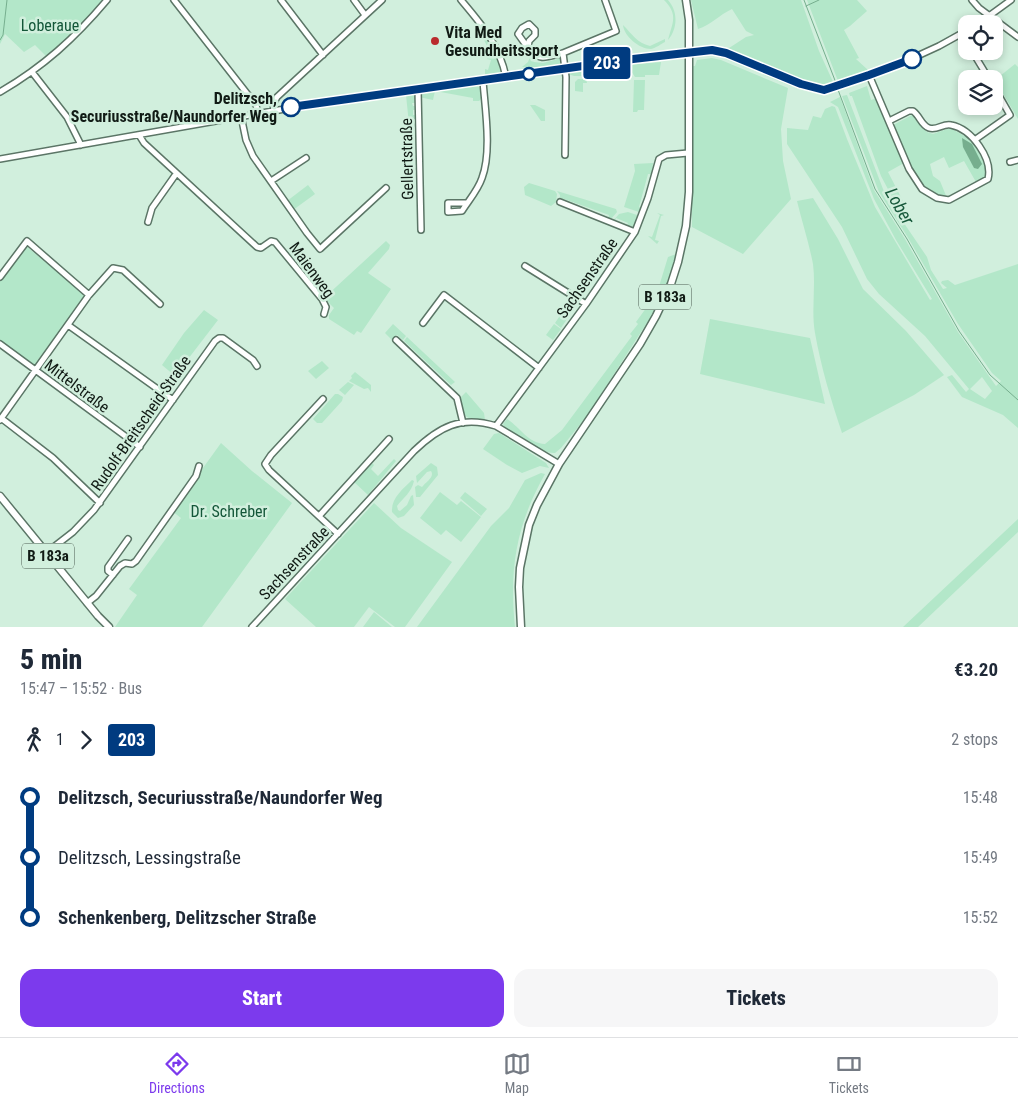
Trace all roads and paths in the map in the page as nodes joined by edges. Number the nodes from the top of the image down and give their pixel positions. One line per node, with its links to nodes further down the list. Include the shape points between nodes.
1 (107, 0): 21 (street, via 81,31)
2 (174, 0): 29 (street, via 256,105)
3 (281, 0): 19 (street)
4 (354, 0): 11 (street)
5 (382, 0): 11 (street)
6 (461, 0): 23 (street, via 496,44)
7 (606, 0): 18 (street, via 616,31)
8 (686, 0): 17 (main road, B 183a)
9 (972, 0): 12 (street)
10 (1011, 0): 12 (street)
11 (365, 15): 19 (street)
12 (990, 15)
13 (1003, 25): 15 (street)
14 (958, 35): 22 (street, via 914,58)
15 (1018, 37)
16 (528, 48): 18 (street, via 539,58)
17 (690, 52): 20 (street); 22 (street, via 712,50 726,53 824,90); 35 (main road, B 183a)
18 (563, 53): 20 (street)
19 (323, 55): 28 (street, via 277,97)
20 (565, 69): 23 (street); 36 (street)
21 (32, 72): 26 (street); 34 (street, via 67,117)
22 (869, 75): 31 (street)
23 (506, 77): 24 (street)
24 (482, 80): 25 (street); 45 (street, via 487,119 485,166 483,177)
25 (418, 88): 28 (street); 47 (street, Gellertstraße)
26 (0, 92)
27 (1003, 103): 33 (street, via 1010,115)
28 (274, 110): 29 (street)
29 (258, 113): 30 (street)
30 (241, 116): 32 (street); 42 (street, via 253,156)
31 (889, 121): 33 (street, via 913,111 927,128 934,130 952,125); 33 (street, via 916,180 922,189 937,198 949,200 988,179 990,171)
32 (139, 134): 34 (street); 41 (street)
33 (976, 139)
34 (80, 145): 38 (street)
35 (688, 153): 48 (street, Sachsenstraße, via 659,159); 69 (main road, B 183a, via 686,226 671,284 640,344)
36 (565, 155)
37 (306, 158): 42 (street)
38 (0, 159)
39 (1018, 160): 40 (street)
40 (1010, 162)
41 (176, 174): 46 (street, via 152,208); 54 (street, Maienweg, via 257,246 261,248 275,242 322,299 326,306)
42 (271, 181): 43 (street, via 320,249)
43 (386, 188)
44 (560, 202): 48 (street)
45 (468, 203)
46 (148, 222)
47 (421, 230)
48 (635, 232): 53 (street, Sachsenstraße)
49 (525, 266): 53 (street)
50 (0, 277): 51 (street, via 27,241)
51 (89, 295): 52 (street, via 113,268 118,268); 56 (street)
52 (160, 304)
53 (586, 304): 60 (street, Sachsenstraße)
54 (324, 314)
55 (423, 323): 60 (street, via 444,295)
56 (68, 325): 61 (street); 63 (street)
57 (396, 340): 65 (street, via 457,398)
58 (0, 344): 61 (street, Mittelstraße)
59 (257, 366): 63 (street, Rudolf-Breitscheid-Straße, via 219,338)
60 (539, 368): 66 (street, Sachsenstraße)
61 (36, 370): 64 (street); 68 (street, Mittelstraße)
62 (323, 399): 73 (street, via 265,464)
63 (173, 400): 68 (street, Rudolf-Breitscheid-Straße)
64 (1, 419): 72 (street, via 53,458)
65 (463, 422): 66 (street, Sachsenstraße); 74 (street, Sachsenstraße, via 444,427 429,437)
66 (496, 426): 69 (street, Sachsenstraße)
67 (389, 439): 73 (street)
68 (140, 447): 72 (street, Rudolf-Breitscheid-Straße)
69 (559, 464): 81 (main road, B 183a, via 537,505 525,541 519,587)
70 (199, 466): 77 (street, via 196,476 136,561 120,566)
71 (0, 496): 76 (main road, B 183a)
72 (100, 503): 76 (street, Rudolf-Breitscheid-Straße, via 73,532)
73 (320, 515): 74 (street)
74 (338, 534): 80 (street, Sachsenstraße)
75 (128, 539): 77 (street, via 108,567)
76 (46, 553): 78 (main road, B 183a)
77 (113, 576): 78 (street)
78 (87, 603): 79 (main road, B 183a)
79 (109, 627)
80 (252, 627)
81 (521, 627)

